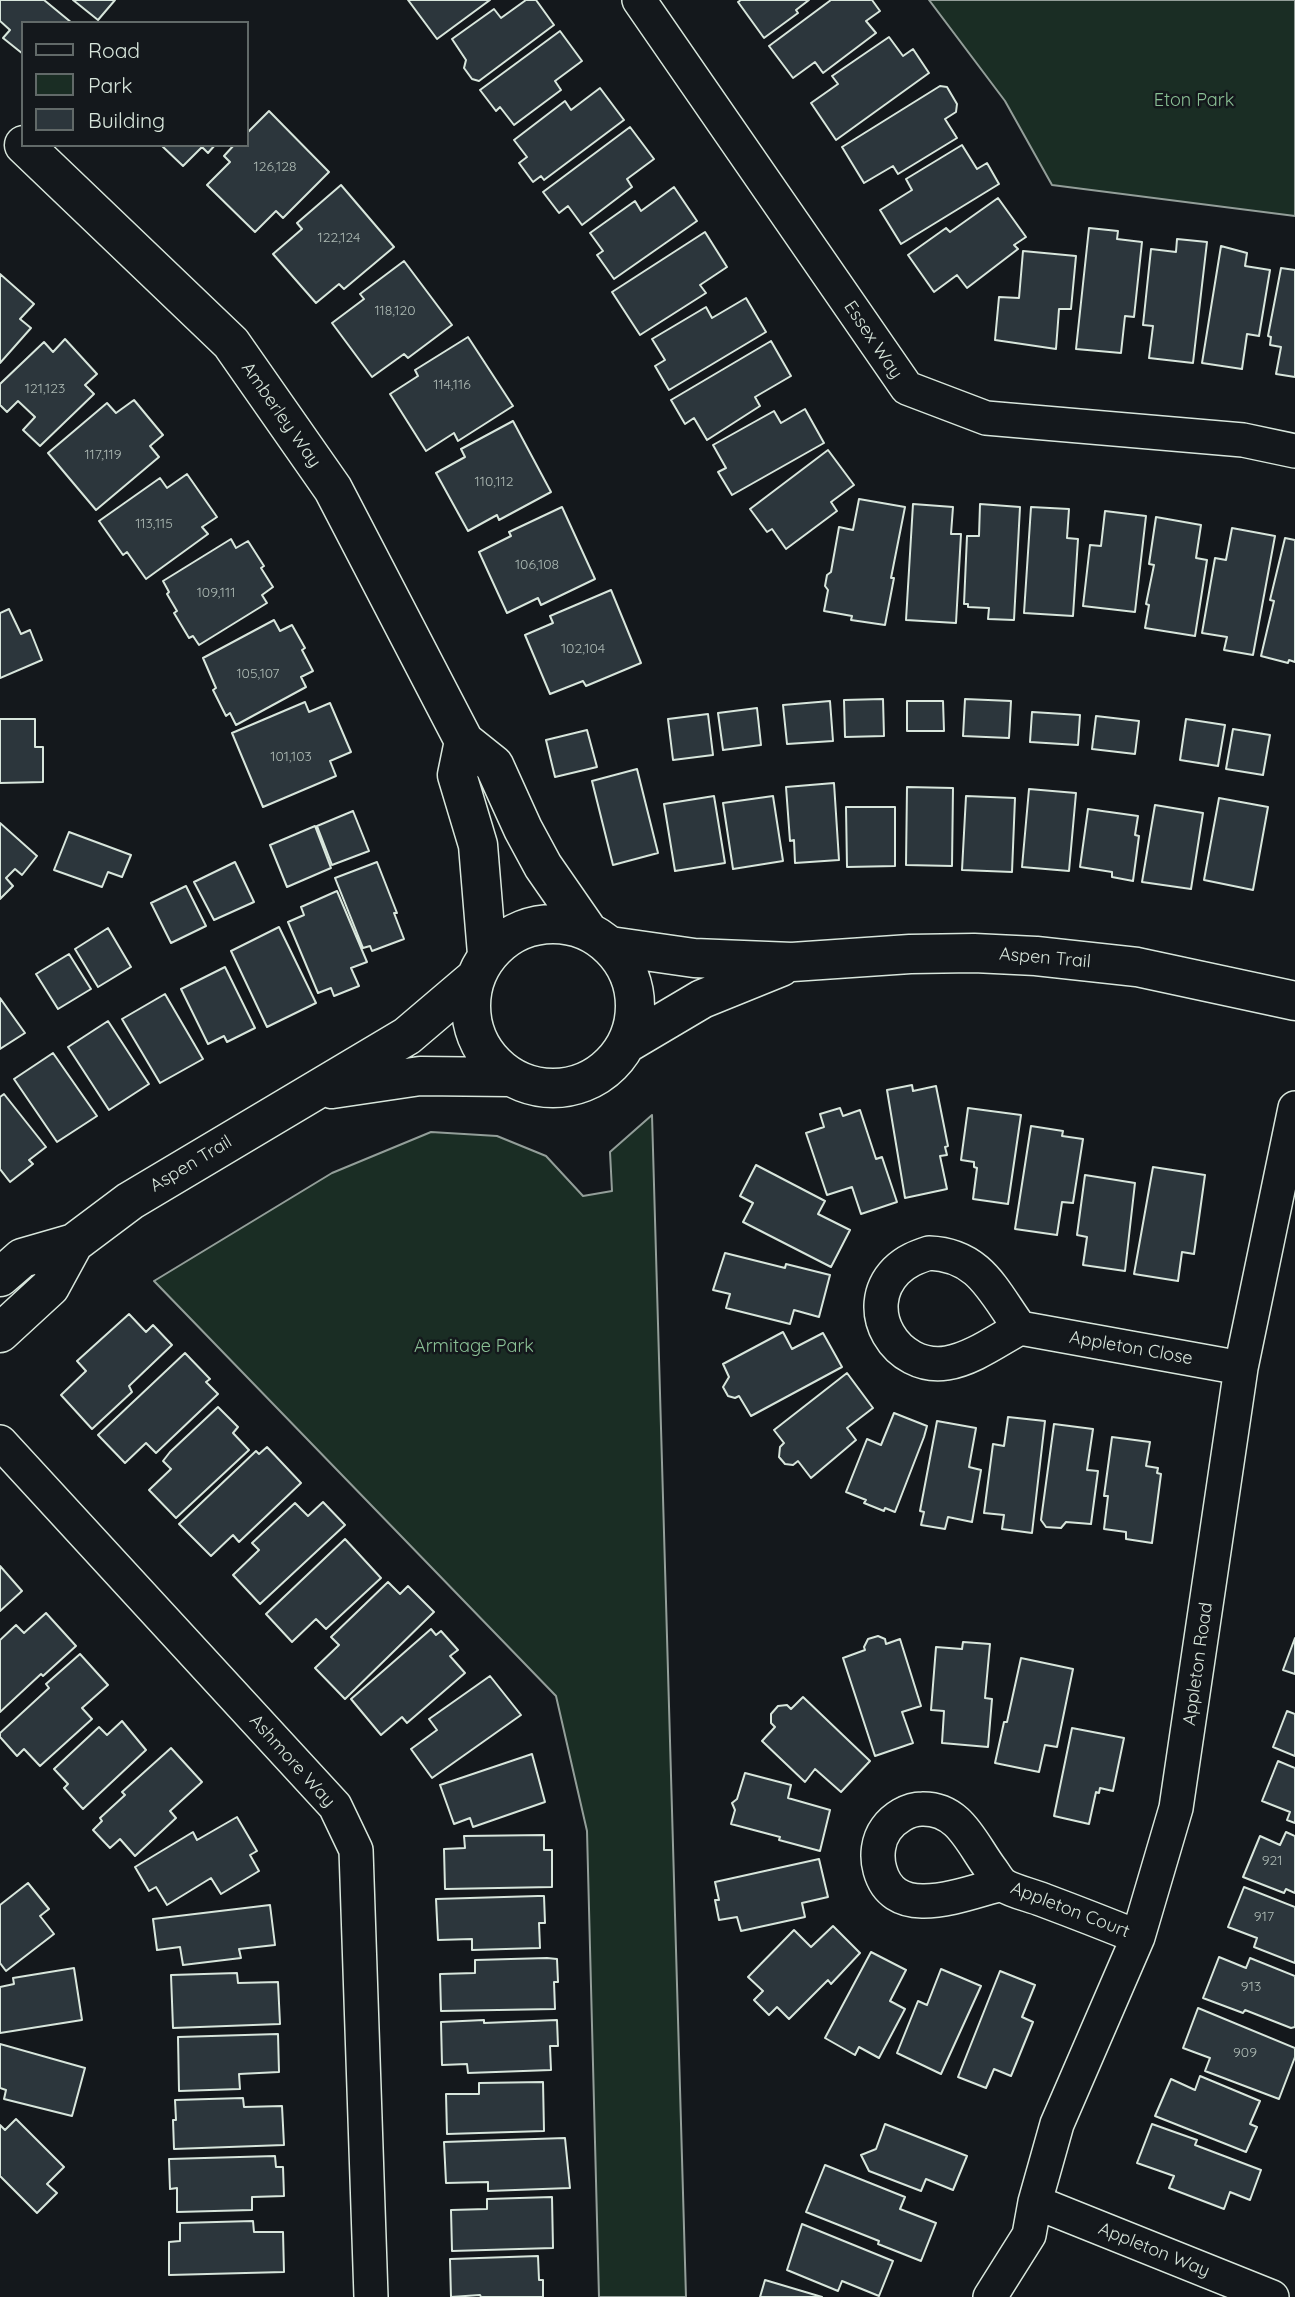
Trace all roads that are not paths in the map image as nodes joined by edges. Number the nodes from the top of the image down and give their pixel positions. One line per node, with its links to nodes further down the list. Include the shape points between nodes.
1 (639, 0): 5 (street, Essex Way, via 907,388 986,418 1244,440)
2 (0, 129): 3 (street, Amberley Way)
3 (21, 144)
4 (25, 147): 6 (street, Amberley Way, via 231,343 332,489)
5 (1295, 451)
6 (464, 741): 7 (street, Amberley Way, via 494,765 543,866); 9 (street, via 457,775 478,845)
7 (599, 939): 8 (street, Aspen Trail, via 694,958); 9 (street, Aspen Trail, via 563,924 534,925 508,936); 11 (street, Aspen Trail, via 626,967 634,992 634,1019)
8 (792, 962): 10 (street, Aspen Trail, via 910,954 1036,956 1137,967); 11 (street, Aspen Trail, via 702,999)
9 (481, 967): 12 (street, Aspen Trail, via 470,1007 475,1034 489,1058); 13 (street, Aspen Trail, via 407,1036)
10 (1295, 1001)
11 (626, 1044): 12 (street, Aspen Trail, via 610,1065 588,1081 563,1088 536,1087)
12 (510, 1077): 13 (street, Aspen Trail, via 420,1076)
13 (313, 1092): 15 (street, Aspen Trail, via 130,1201)
14 (1295, 1108): 19 (street, Appleton Road)
15 (74, 1243): 16 (street, Aspen Trail, via 22,1258); 18 (street, Aspen Trail, via 50,1287)
16 (0, 1277)
17 (1020, 1328): 19 (street, Appleton Close)
18 (0, 1333)
19 (1241, 1368): 22 (street, Appleton Road, via 1176,1808)
20 (0, 1442): 24 (street, Ashmore Way, via 335,1806 356,1850)
21 (1002, 1884): 22 (street, Appleton Court)
22 (1138, 1937): 23 (street, Appleton Road, via 1057,2124)
23 (1035, 2202): 25 (street, Appleton Road, via 1029,2235); 26 (street, Appleton Way)
24 (371, 2297)
25 (990, 2297)
26 (1272, 2297)

